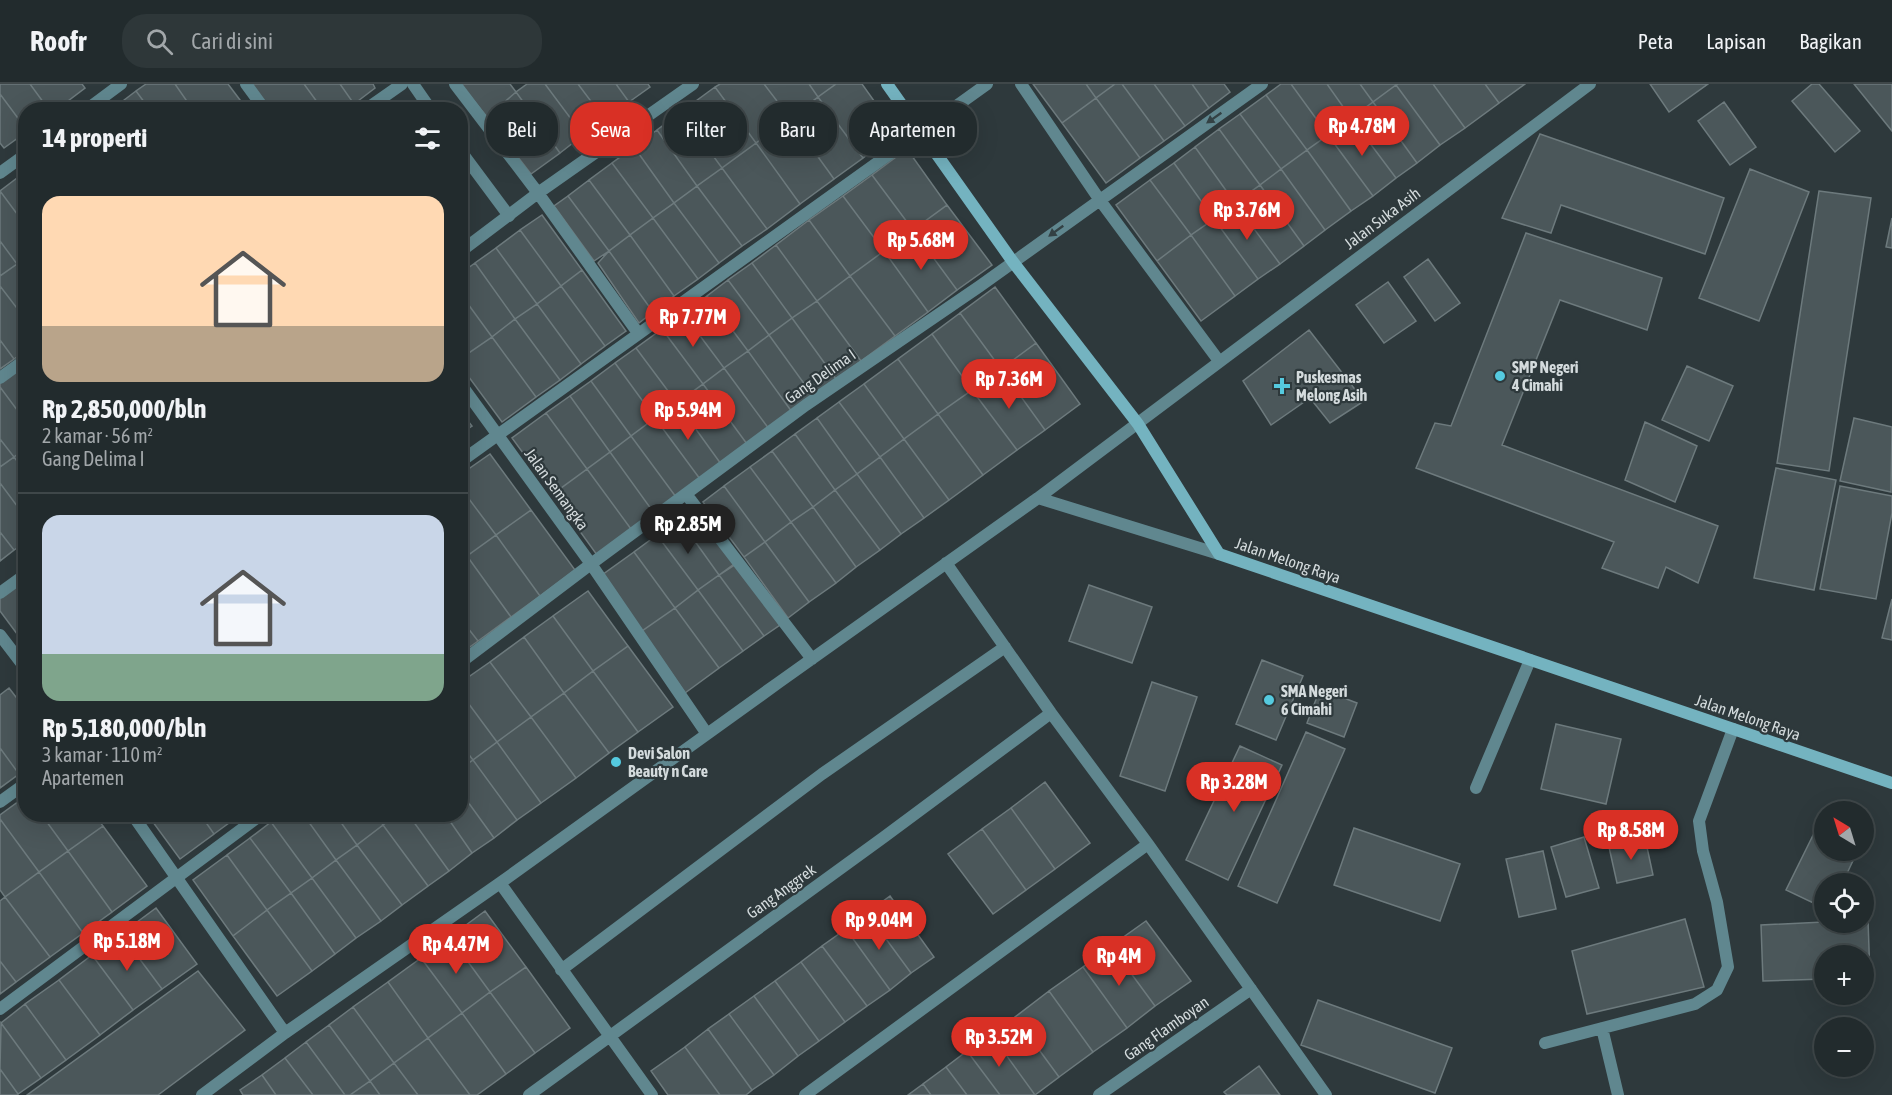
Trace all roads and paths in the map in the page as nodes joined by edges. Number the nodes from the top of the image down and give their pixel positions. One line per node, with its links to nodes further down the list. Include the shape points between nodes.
1 (121, 84): 12 (street)
2 (246, 84): 13 (street)
3 (402, 84): 14 (street)
4 (413, 84): 15 (street)
5 (455, 84): 23 (street)
6 (693, 84): 23 (street)
7 (887, 84): 16 (main road, Jalan Melong Raya)
8 (987, 84): 17 (street)
9 (1021, 84): 24 (street)
10 (1262, 84): 24 (street, Gang Delima I, one-way to 24)
11 (1590, 84): 29 (street, Jalan Suka Asih)
12 (97, 102)
13 (259, 102)
14 (376, 102)
15 (425, 102)
16 (900, 102)
17 (962, 102)
18 (886, 156): 28 (street)
19 (939, 156): 27 (main road, Jalan Melong Raya)
20 (18, 160): 22 (street)
21 (468, 161): 25 (street)
22 (0, 173)
23 (538, 194): 25 (street); 28 (street)
24 (1100, 199): 27 (street, Gang Delima I, one-way to 27); 29 (street)
25 (509, 216): 26 (street)
26 (468, 246)
27 (1013, 262): 33 (main road, Jalan Melong Raya); 36 (street, Gang Delima I)
28 (639, 333): 34 (street)
29 (1219, 361): 33 (street, Jalan Suka Asih)
30 (18, 365): 31 (street)
31 (0, 378)
32 (468, 394): 34 (street, Jalan Semangka)
33 (1138, 424): 37 (street, Jalan Suka Asih); 38 (main road, Jalan Melong Raya)
34 (498, 434): 35 (street); 40 (street, Jalan Semangka)
35 (468, 456)
36 (686, 494): 40 (street, Gang Delima I); 47 (street)
37 (1038, 498): 38 (street); 39 (street, Jalan Suka Asih)
38 (1219, 554): 48 (main road, Jalan Melong Raya)
39 (946, 563): 44 (street); 47 (street, Jalan Suka Asih)
40 (591, 564): 45 (street, Gang Delima I); 51 (street, Jalan Semangka)
41 (18, 580): 42 (street)
42 (0, 593)
43 (0, 635): 46 (street)
44 (1005, 647): 49 (street); 61 (street, via 822,774)
45 (468, 657)
46 (18, 659)
47 (812, 659): 51 (street, Jalan Suka Asih)
48 (1530, 660): 50 (main road, Jalan Melong Raya); 53 (street)
49 (1051, 713): 58 (street); 66 (street, Gang Anggrek)
50 (1733, 729): 52 (main road, Jalan Melong Raya); 64 (street, via 1699,821 1728,967 1717,990 1695,1004)
51 (707, 734): 60 (street, Jalan Suka Asih)
52 (1892, 783)
53 (1476, 788)
54 (18, 789): 55 (street)
55 (0, 802)
56 (138, 822): 59 (street)
57 (252, 822): 59 (street)
58 (1148, 844): 62 (street); 71 (street)
59 (177, 879): 63 (street); 65 (street)
60 (500, 883): 61 (street); 65 (street, Jalan Suka Asih)
61 (561, 969): 66 (street)
62 (1251, 989): 72 (street, Gang Flamboyan); 73 (street)
63 (0, 1009)
64 (1602, 1028): 67 (street); 74 (street)
65 (285, 1033): 68 (street, Jalan Suka Asih)
66 (609, 1036): 69 (street, Gang Anggrek); 70 (street)
67 (1545, 1043)
68 (202, 1095)
69 (529, 1095)
70 (652, 1095)
71 (805, 1095)
72 (1099, 1095)
73 (1326, 1095)
74 (1617, 1095)

